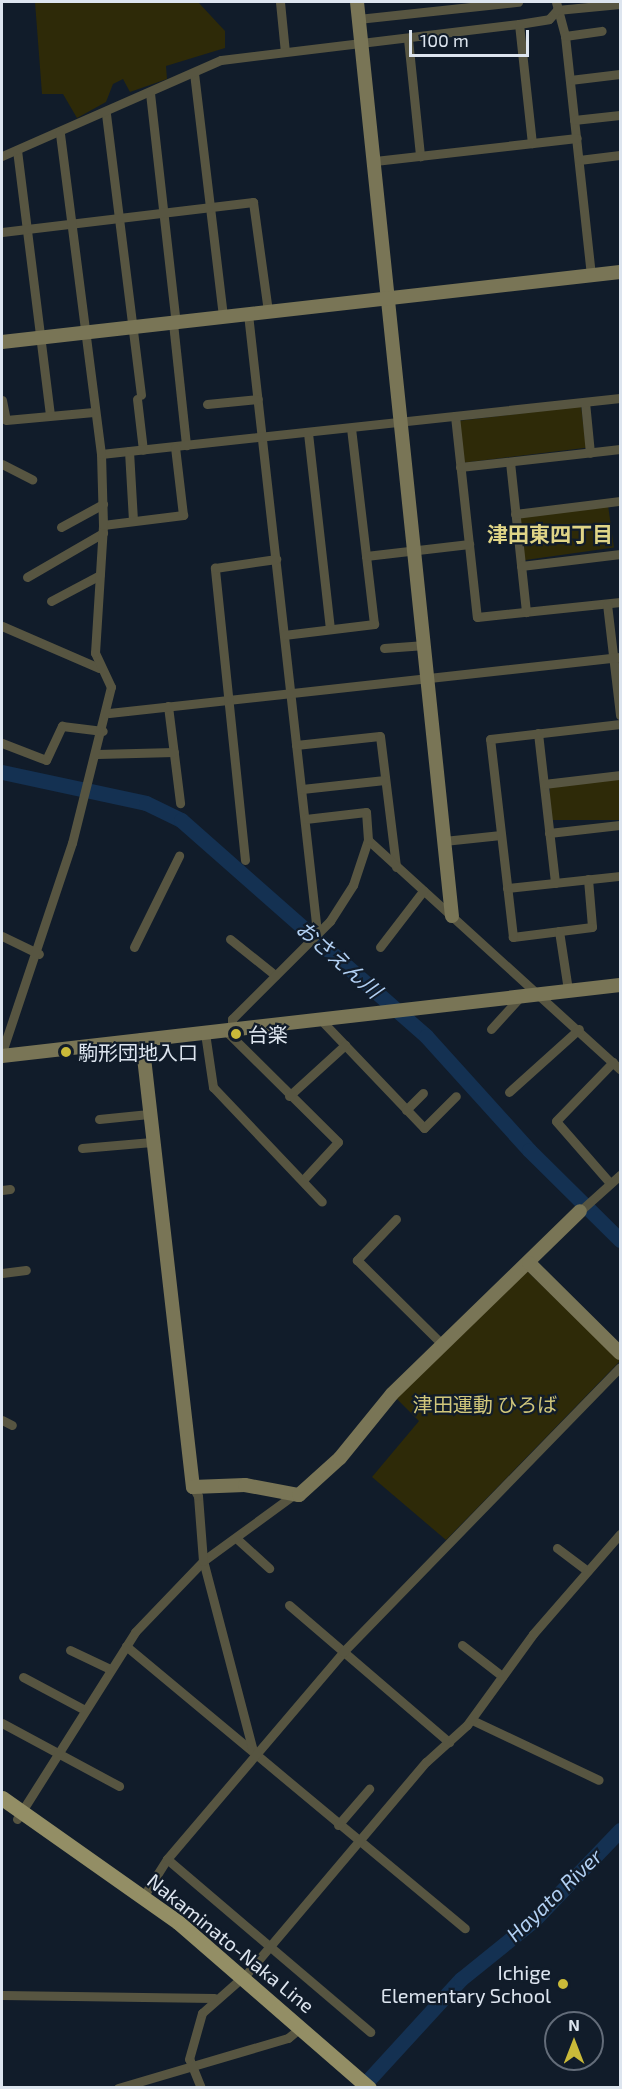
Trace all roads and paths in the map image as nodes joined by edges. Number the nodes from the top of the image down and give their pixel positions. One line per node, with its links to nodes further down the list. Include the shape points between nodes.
1 (280, 2): 12 (street)
2 (357, 2): 6 (street)
3 (518, 2): 6 (street)
4 (621, 4): 5 (street)
5 (556, 6): 7 (street, via 549,19); 9 (street)
6 (358, 19): 11 (street)
7 (519, 24): 10 (street); 22 (street)
8 (602, 31): 9 (street)
9 (565, 36): 15 (street)
10 (408, 39): 11 (street); 26 (street)
11 (362, 43): 12 (street); 28 (street)
12 (285, 52): 13 (street, via 221,60)
13 (194, 73): 16 (street); 29 (street)
14 (621, 74): 15 (street)
15 (570, 80): 19 (street)
16 (150, 93): 17 (street); 30 (street)
17 (106, 114): 20 (street); 31 (street)
18 (621, 115): 19 (street)
19 (574, 120): 21 (street)
20 (60, 133): 23 (street); 32 (street)
21 (576, 138): 22 (street); 27 (street)
22 (532, 143): 26 (street)
23 (17, 150): 25 (street); 33 (street)
24 (621, 155): 27 (street)
25 (2, 156)
26 (420, 156): 28 (street)
27 (579, 160): 36 (street)
28 (375, 161): 37 (street)
29 (210, 207): 30 (street); 38 (street, via 253,202); 40 (street)
30 (164, 212): 31 (street); 41 (street)
31 (120, 218): 32 (street); 42 (street)
32 (71, 223): 33 (street); 43 (street)
33 (27, 229): 34 (street); 44 (street)
34 (2, 232)
35 (621, 272): 36 (street)
36 (591, 276): 37 (street)
37 (386, 299): 38 (street); 54 (street)
38 (268, 312): 39 (street)
39 (248, 315): 40 (street); 47 (street)
40 (223, 317): 41 (street)
41 (174, 323): 42 (street); 58 (street)
42 (134, 327): 43 (street); 61 (street)
43 (84, 333): 44 (street); 51 (street)
44 (40, 338): 45 (street); 52 (street)
45 (2, 342)
46 (621, 398): 49 (street)
47 (258, 399): 50 (street); 57 (street)
48 (2, 400): 52 (street, via 6,420)
49 (585, 402): 53 (street); 63 (street)
50 (207, 404)
51 (94, 412): 52 (street); 64 (street)
52 (50, 415)
53 (455, 416): 54 (street); 67 (street)
54 (399, 423): 55 (street); 76 (street)
55 (351, 428): 56 (street); 78 (street)
56 (308, 433): 57 (street); 88 (street)
57 (262, 438): 58 (street); 79 (street)
58 (186, 445): 59 (street)
59 (175, 447): 61 (street); 72 (street, via 183,515)
60 (621, 449): 63 (street)
61 (143, 450): 62 (street)
62 (129, 451): 64 (street); 72 (street)
63 (590, 453): 65 (street)
64 (101, 454): 70 (street)
65 (510, 462): 67 (street); 71 (street)
66 (2, 464): 68 (street)
67 (460, 467): 75 (street)
68 (32, 479)
69 (621, 501): 71 (street)
70 (103, 504): 73 (street); 74 (street)
71 (515, 514): 80 (street)
72 (133, 521): 74 (street)
73 (61, 527)
74 (103, 529): 81 (street); 82 (street)
75 (469, 544): 76 (street); 86 (street, via 477,617)
76 (414, 551): 78 (street); 90 (street)
77 (621, 554): 80 (street)
78 (366, 556): 88 (street, via 374,624)
79 (276, 559): 89 (street); 96 (street, via 214,568)
80 (521, 566): 86 (street)
81 (100, 575): 83 (street); 93 (street)
82 (27, 577)
83 (51, 601)
84 (621, 602): 85 (street)
85 (607, 604): 86 (street); 92 (street)
86 (526, 612)
87 (2, 626): 93 (street)
88 (330, 629): 89 (street)
89 (284, 635): 95 (street)
90 (425, 645): 91 (street); 94 (street)
91 (384, 648)
92 (617, 657): 94 (street); 99 (street)
93 (99, 668): 98 (street, via 111,687)
94 (429, 678): 95 (street); 117 (street)
95 (291, 693): 96 (street); 104 (street)
96 (228, 699): 97 (street); 119 (street)
97 (168, 706): 98 (street); 105 (street)
98 (109, 713): 101 (street)
99 (621, 715)
100 (621, 724): 102 (street)
101 (103, 731): 103 (street, via 62,726 45,760); 106 (street)
102 (538, 733): 109 (street); 115 (street, via 490,739)
103 (2, 743)
104 (297, 745): 108 (street, via 380,736); 110 (street)
105 (174, 752): 106 (street); 111 (street)
106 (97, 754): 133 (street)
107 (621, 775): 109 (street)
108 (385, 780): 110 (street); 120 (street)
109 (544, 784): 114 (street)
110 (302, 789): 112 (street)
111 (180, 803)
112 (305, 819): 116 (street, via 366,812); 128 (street)
113 (621, 825): 114 (street)
114 (549, 833): 123 (street)
115 (501, 835): 117 (street); 124 (street)
116 (368, 840): 120 (street); 128 (street, via 346,899)
117 (444, 842): 126 (street)
118 (179, 856): 132 (street)
119 (245, 860)
120 (396, 867): 125 (street)
121 (621, 876): 122 (street)
122 (588, 879): 123 (street); 127 (street, via 592,927)
123 (555, 883): 124 (street)
124 (507, 888): 127 (street, via 513,937)
125 (423, 891): 126 (street); 131 (street)
126 (452, 916): 137 (street)
127 (559, 931): 136 (street)
128 (317, 932): 134 (street)
129 (2, 936): 133 (street)
130 (230, 939): 134 (street)
131 (380, 947)
132 (134, 948)
133 (39, 954): 146 (street)
134 (275, 975): 142 (street, via 232,1019)
135 (621, 985): 136 (street)
136 (568, 990): 137 (street)
137 (541, 994): 138 (street); 141 (street)
138 (520, 997): 139 (street); 140 (street)
139 (319, 1018): 142 (street); 145 (street)
140 (491, 1029)
141 (579, 1029): 147 (street); 149 (street)
142 (228, 1030): 143 (street); 151 (street)
143 (205, 1033): 144 (street); 159 (street, via 213,1088)
144 (142, 1040): 146 (street); 154 (street)
145 (345, 1045): 151 (street); 153 (street)
146 (2, 1054)
147 (613, 1062): 148 (street); 160 (street, via 556,1122)
148 (621, 1069)
149 (509, 1092)
150 (423, 1093): 153 (street)
151 (289, 1096): 159 (street, via 338,1142)
152 (456, 1096): 153 (street, via 424,1128)
153 (406, 1110)
154 (149, 1114): 155 (street); 156 (street)
155 (99, 1119)
156 (152, 1142): 157 (street); 172 (street)
157 (82, 1149)
158 (621, 1175): 160 (street)
159 (304, 1179): 161 (street)
160 (610, 1183): 162 (street)
161 (322, 1202)
162 (580, 1211): 164 (street)
163 (396, 1219): 167 (street, via 357,1260)
164 (529, 1263): 167 (street); 168 (street)
165 (26, 1270): 166 (street)
166 (2, 1273)
167 (443, 1345): 173 (street, via 392,1395 330,1469)
168 (621, 1353)
169 (621, 1368): 184 (street)
170 (2, 1420): 171 (street)
171 (12, 1425)
172 (192, 1487): 173 (street, via 245,1485); 177 (street, via 198,1496)
173 (292, 1496): 175 (street)
174 (621, 1534): 179 (street)
175 (236, 1538): 177 (street); 178 (street)
176 (557, 1548): 179 (street)
177 (203, 1562): 182 (street, via 160,1601); 193 (street)
178 (269, 1568)
179 (586, 1571): 186 (street)
180 (289, 1605): 184 (street)
181 (462, 1645): 186 (street)
182 (126, 1646): 185 (street); 193 (street)
183 (70, 1650): 185 (street)
184 (343, 1652): 191 (street); 193 (street)
185 (110, 1669): 188 (street)
186 (502, 1676): 189 (street)
187 (23, 1677): 188 (street)
188 (83, 1709): 192 (street)
189 (472, 1719): 191 (street); 194 (street)
190 (2, 1723): 192 (street)
191 (449, 1742): 201 (street)
192 (58, 1751): 195 (street); 199 (street)
193 (255, 1753): 200 (street); 202 (street)
194 (599, 1780)
195 (119, 1786)
196 (369, 1790): 200 (street)
197 (2, 1798): 199 (main road, Nakaminato-Naka Line)
198 (2, 1809): 199 (main road, Nakaminato-Naka Line)
199 (19, 1816): 203 (main road, Nakaminato-Naka Line); 206 (main road, Nakaminato-Naka Line)
200 (338, 1825): 201 (street)
201 (358, 1843): 204 (street); 205 (street)
202 (167, 1859): 203 (street); 205 (street)
203 (143, 1897): 206 (main road, Nakaminato-Naka Line)
204 (465, 1928)
205 (272, 1946): 206 (street); 210 (street)
206 (240, 1979): 208 (street); 209 (main road, Nakaminato-Naka Line)
207 (2, 1995): 208 (street)
208 (214, 1998): 211 (street, via 202,2013)
209 (298, 2030): 211 (street); 212 (main road, Nakaminato-Naka Line)
210 (370, 2032)
211 (190, 2066): 213 (street); 214 (street)
212 (354, 2082): 215 (main road, Nakaminato-Naka Line)
213 (118, 2088)
214 (201, 2088)
215 (369, 2088)

